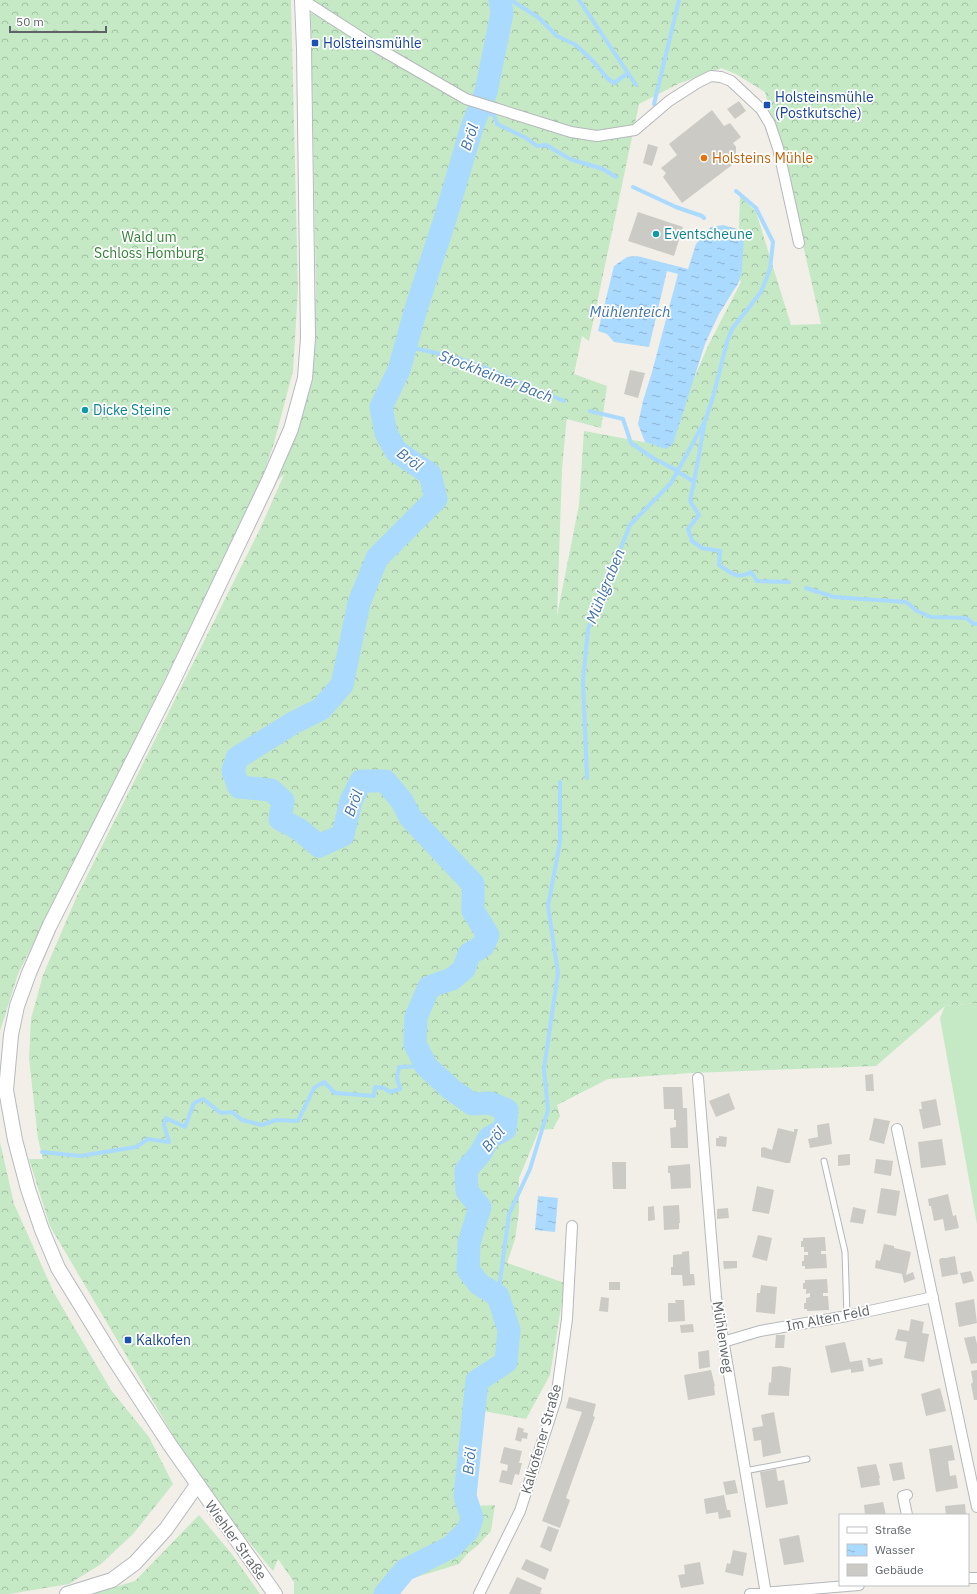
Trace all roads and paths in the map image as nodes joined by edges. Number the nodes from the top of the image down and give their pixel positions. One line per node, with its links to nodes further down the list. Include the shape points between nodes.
1 (302, 0): 2 (street, via 466,99 571,132 597,136 635,130 669,101 697,83 711,76 731,81 761,109 770,124 778,148); 4 (main road, Wiehler Straße, via 308,338 305,378 291,429 253,516 49,927 29,973 17,1006)
2 (799, 243)
3 (698, 1078): 10 (street, Mühlenweg, via 716,1297)
4 (3, 1090): 13 (main road, Wiehler Straße, via 28,1189 58,1268)
5 (897, 1129): 8 (street)
6 (824, 1161): 9 (lane, via 845,1252)
7 (572, 1226): 21 (street, Kalkofener Straße, via 567,1318 556,1399 520,1511)
8 (934, 1297): 9 (street, Im Alten Feld); 15 (street)
9 (847, 1316): 10 (street, Im Alten Feld, via 760,1331)
10 (723, 1342): 12 (street, Mühlenweg)
11 (807, 1459): 12 (lane)
12 (745, 1471): 18 (street, Mühlenweg)
13 (197, 1485): 19 (main road, via 166,1529 135,1564 112,1580); 20 (main road, Wiehler Straße)
14 (907, 1495): 16 (street, via 903,1496)
15 (977, 1507)
16 (907, 1514)
17 (847, 1586): 18 (street)
18 (766, 1593): 22 (street)
19 (67, 1594)
20 (275, 1594)
21 (479, 1594)
22 (750, 1594)

